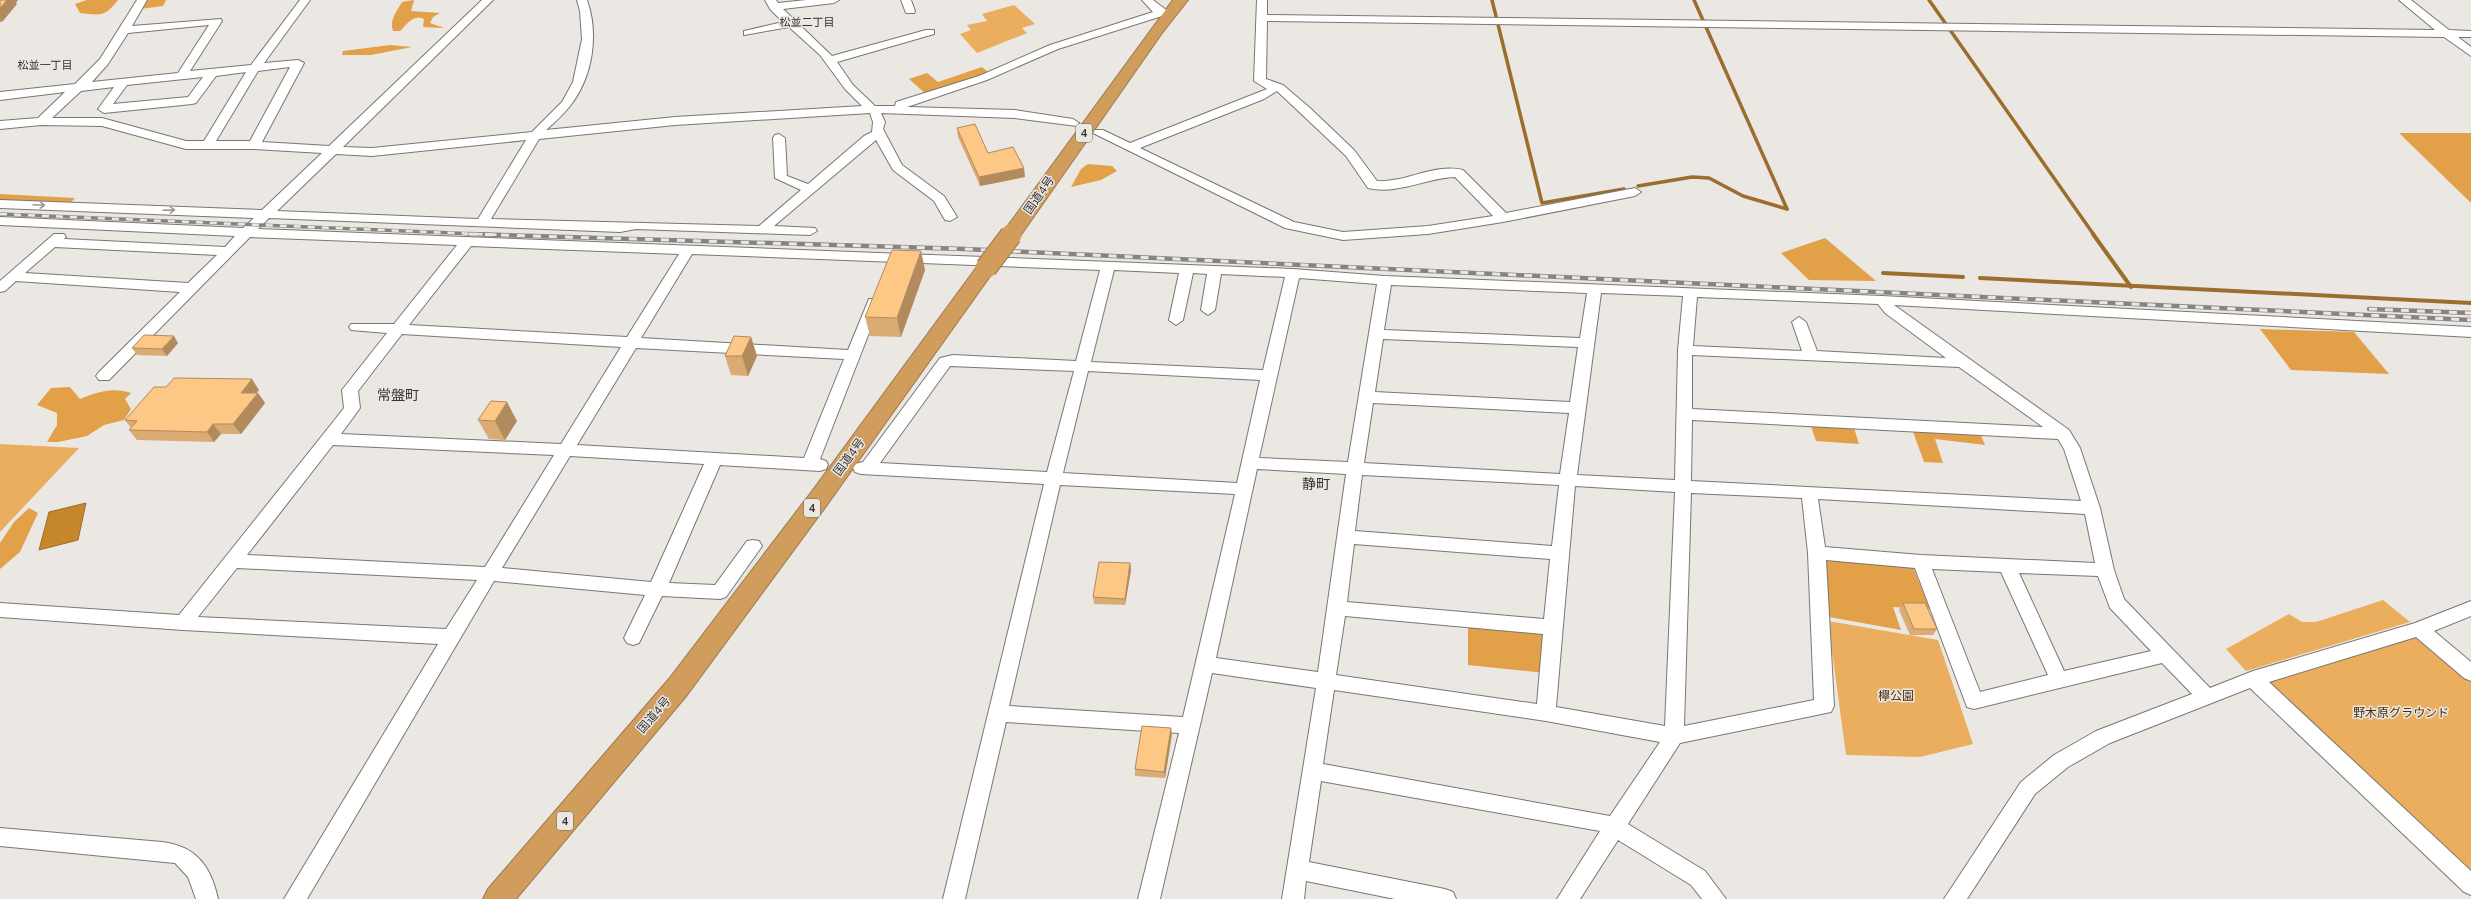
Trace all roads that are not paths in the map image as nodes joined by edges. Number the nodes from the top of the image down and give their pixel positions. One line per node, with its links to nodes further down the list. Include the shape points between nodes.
1 (142, 0): 16 (street)
2 (305, 0): 23 (street)
3 (488, 0): 42 (street)
4 (582, 0): 37 (street, via 588,16 588,28 580,82 567,104)
5 (834, 0): 11 (street)
6 (906, 0): 12 (street)
7 (1147, 0): 13 (street)
8 (1181, 0): 13 (highway, 国道4号 / 4)
9 (1262, 0): 14 (street)
10 (2404, 0): 19 (street)
11 (772, 3): 15 (street)
12 (910, 11)
13 (1164, 14): 30 (street, via 1054,47 983,78); 140 (highway, 国道4号 / 4, bridge, via 1011,235 678,687)
14 (1262, 18): 19 (street); 28 (street, via 1260,81)
15 (791, 23): 18 (street); 22 (street, via 814,42)
16 (123, 30): 25 (street, via 217,21); 27 (street)
17 (930, 32): 22 (street)
18 (748, 33)
19 (2446, 34): 20 (street); 21 (street)
20 (2471, 34)
21 (2471, 53)
22 (829, 61): 31 (street, via 848,87)
23 (255, 66): 24 (street); 39 (street); 40 (street, via 298,63)
24 (213, 71): 25 (street); 26 (street, via 192,100 104,109)
25 (183, 74): 26 (street)
26 (124, 81): 27 (street)
27 (83, 85): 29 (street); 32 (street)
28 (1275, 86): 41 (street, via 1260,96); 48 (street, via 1350,153 1373,184 1389,186 1438,174 1458,173)
29 (0, 96)
30 (893, 108): 31 (street); 33 (street, via 1015,114)
31 (869, 109): 36 (street, via 875,112 879,122); 37 (street, via 675,121)
32 (41, 121): 34 (street); 39 (street, via 102,122 169,142)
33 (1073, 123)
34 (0, 125)
35 (1099, 133): 41 (street)
36 (879, 134): 43 (street, via 868,139); 47 (street, via 897,167 939,199)
37 (535, 136): 42 (street, via 372,152); 50 (street)
38 (778, 138): 43 (street, via 781,178)
39 (208, 145): 40 (street)
40 (254, 145): 42 (street)
41 (1131, 147): 48 (street, via 1284,222 1324,233 1343,236 1428,230)
42 (332, 150): 46 (street)
43 (810, 188): 52 (street)
44 (1635, 192): 48 (street)
45 (0, 204): 46 (street, one-way to 46)
46 (267, 213): 50 (street); 54 (street)
47 (950, 217)
48 (1503, 218)
49 (0, 221): 51 (street)
50 (482, 223): 52 (street)
51 (73, 225): 54 (street); 55 (street)
52 (762, 230): 53 (street)
53 (810, 231)
54 (246, 234): 56 (street); 58 (street)
55 (52, 243): 58 (street); 65 (street)
56 (466, 243): 57 (street); 77 (street)
57 (688, 248): 59 (street); 81 (street)
58 (229, 251): 68 (street)
59 (892, 256): 60 (street); 62 (street)
60 (1108, 265): 61 (street); 86 (street)
61 (1187, 269): 63 (street); 74 (street)
62 (887, 270)
63 (1215, 270): 64 (street); 73 (street)
64 (1294, 273): 66 (street); 87 (street)
65 (13, 277): 67 (street); 68 (street)
66 (1385, 280): 69 (street); 79 (street)
67 (0, 288)
68 (191, 288): 88 (street)
69 (1595, 288): 71 (street); 80 (street)
70 (878, 292): 83 (street)
71 (1690, 293): 72 (street); 82 (street)
72 (1882, 300): 78 (street); 85 (street, via 1890,310)
73 (1208, 310)
74 (1176, 320)
75 (1799, 322): 84 (street)
76 (356, 327): 77 (street)
77 (398, 331): 81 (street); 93 (street, via 350,390 352,408)
78 (2471, 332)
79 (1376, 334): 80 (street); 89 (street)
80 (1586, 343): 90 (street)
81 (630, 344): 83 (street); 94 (street)
82 (1685, 350): 84 (street); 91 (street)
83 (853, 355): 95 (street, via 815,465)
84 (1811, 356): 85 (street, via 1954,363)
85 (1961, 361): 92 (street)
86 (1082, 366): 87 (street); 98 (street); 98 (street, via 952,360 945,362 863,468)
87 (1269, 375): 96 (street)
88 (104, 376)
89 (1367, 397): 90 (street); 97 (street)
90 (1577, 408): 99 (street)
91 (1685, 414): 92 (street); 100 (street)
92 (2063, 434): 103 (street, via 2072,448)
93 (329, 439): 94 (street); 108 (street)
94 (565, 450): 95 (street); 112 (street)
95 (714, 460): 113 (street)
96 (1250, 463): 97 (street); 101 (street)
97 (1355, 468): 99 (street); 104 (street)
98 (1054, 477): 101 (street); 129 (street)
99 (1570, 480): 100 (street); 106 (street)
100 (1683, 486): 102 (street); 132 (street)
101 (1244, 489): 123 (street)
102 (1809, 492): 103 (street); 107 (street)
103 (2092, 508): 111 (street)
104 (1346, 537): 106 (street); 114 (street)
105 (753, 546): 113 (street, via 720,592)
106 (1560, 553): 118 (street)
107 (1817, 553): 109 (street); 132 (street, via 1824,706)
108 (233, 561): 112 (street); 117 (street)
109 (1920, 562): 110 (street); 126 (street, via 1974,701)
110 (2007, 566): 111 (street); 126 (street)
111 (2105, 570): 122 (street, via 2116,603)
112 (489, 574): 113 (street); 120 (street)
113 (657, 589): 121 (street)
114 (1337, 608): 118 (street); 127 (street)
115 (2471, 608): 119 (street)
116 (0, 610): 117 (street)
117 (183, 624): 120 (street)
118 (1552, 627): 130 (street)
119 (2419, 629): 124 (street); 125 (street)
120 (451, 637): 139 (street)
121 (633, 638)
122 (2164, 655): 126 (street); 128 (street)
123 (1205, 664): 127 (street); 131 (street)
124 (2471, 673)
125 (2253, 679): 128 (street); 137 (street)
126 (2059, 680)
127 (1325, 681): 130 (street); 133 (street)
128 (2207, 697): 147 (street, via 2103,737 2061,761 2028,788)
129 (997, 713): 131 (street); 141 (street)
130 (1546, 713): 132 (street)
131 (1190, 726): 142 (street)
132 (1674, 736): 134 (street)
133 (1312, 771): 134 (street, via 1600,822); 136 (street)
134 (1614, 827): 145 (street); 146 (street, via 1698,878)
135 (0, 837): 138 (street, via 162,851 183,856 203,885)
136 (1298, 870): 143 (street); 144 (street)
137 (2471, 885)
138 (207, 899)
139 (295, 899)
140 (498, 899)
141 (954, 899)
142 (1149, 899)
143 (1293, 899)
144 (1445, 899)
145 (1568, 899)
146 (1715, 899)
147 (1955, 899)

